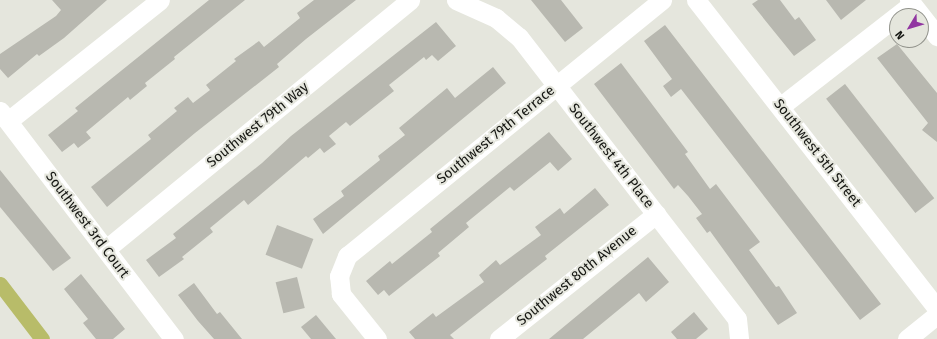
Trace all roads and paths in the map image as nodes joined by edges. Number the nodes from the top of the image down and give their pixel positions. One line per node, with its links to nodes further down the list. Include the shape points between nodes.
1 (160, 0): 10 (street)
2 (410, 0): 12 (street, Southwest 79th Way)
3 (456, 0): 8 (street, Southwest 4th Place, via 496,18 519,37)
4 (662, 0): 8 (street, Southwest 79th Terrace)
5 (696, 0): 9 (street, Southwest 5th Street)
6 (910, 2): 7 (street); 9 (street)
7 (937, 36)
8 (557, 86): 11 (street, Southwest 4th Place); 17 (street, Southwest 79th Terrace, via 347,256 339,276 341,294)
9 (781, 106): 13 (street, Southwest 5th Street)
10 (4, 116): 12 (street, Southwest 3rd Court)
11 (656, 214): 15 (street, Southwest 4th Place, via 737,319); 18 (street, Southwest 80th Avenue)
12 (106, 249): 16 (street, Southwest 3rd Court)
13 (937, 308)
14 (937, 315): 19 (street)
15 (739, 338)
16 (174, 339)
17 (376, 339)
18 (499, 339)
19 (907, 339)

